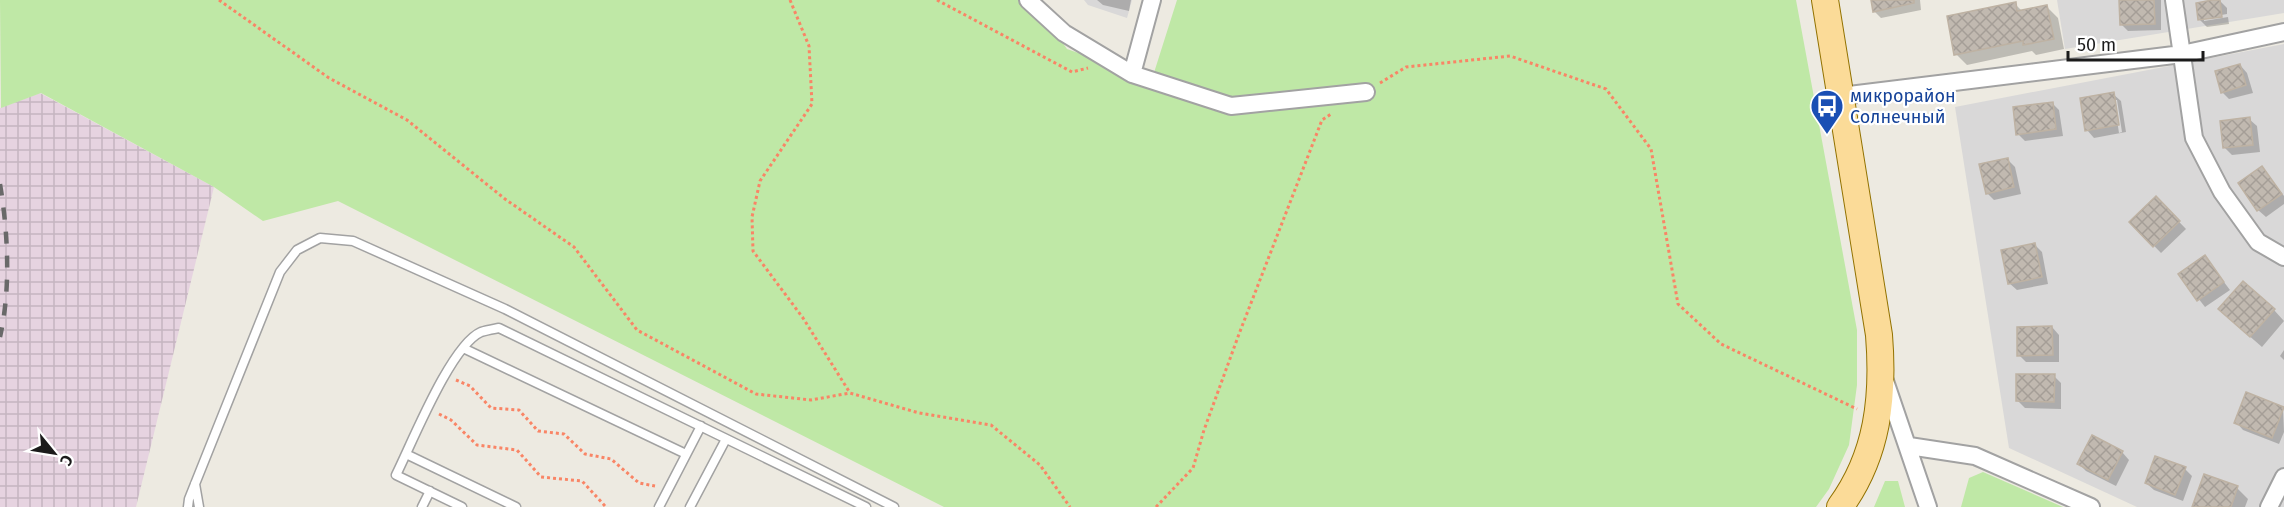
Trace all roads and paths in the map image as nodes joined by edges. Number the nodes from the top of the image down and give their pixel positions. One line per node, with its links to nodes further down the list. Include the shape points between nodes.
1 (219, 0): 18 (path, via 329,78 407,120 505,199 574,247 636,330 756,394 811,400)
2 (790, 0): 18 (path, via 809,46 812,104 760,182 752,217 753,251 803,318)
3 (937, 0): 10 (path, via 1072,72 1100,64)
4 (1028, 0): 10 (street, via 1064,33)
5 (1152, 0): 11 (street)
6 (1825, 0): 13 (main road)
7 (2174, 0): 9 (street)
8 (2284, 32): 9 (street)
9 (2182, 54): 13 (street); 14 (street, via 2194,138 2222,192 2258,242)
10 (1103, 55): 11 (street)
11 (1132, 74): 12 (street, via 1231,106)
12 (1366, 92): 20 (path, via 1406,67 1510,56 1606,89 1651,150 1678,304 1721,344); 41 (path, via 1322,120 1192,468)
13 (1841, 96): 16 (main road)
14 (2284, 257)
15 (463, 348): 17 (lane); 21 (lane, via 480,333 499,328); 25 (lane)
16 (1883, 374): 20 (main road); 23 (street)
17 (445, 375): 19 (lane); 28 (path, via 470,387 491,408 519,410 538,431 564,434 585,454 611,459 639,483)
18 (850, 393): 40 (path, via 919,413 991,425 1041,465)
19 (428, 409): 24 (lane); 35 (path, via 451,420 477,445 517,450 542,477 582,481)
20 (1878, 418): 42 (main road, via 1867,460)
21 (701, 426): 22 (lane); 25 (lane)
22 (726, 439): 37 (lane); 38 (lane)
23 (1909, 447): 43 (street); 44 (street, via 1975,456)
24 (406, 454): 29 (lane, via 396,475); 34 (lane)
25 (686, 454): 28 (lane)
26 (2284, 477): 45 (street)
27 (195, 484): 30 (lane); 31 (lane); 39 (lane, via 280,272 297,250 320,238 353,241 505,309)
28 (669, 488): 36 (lane)
29 (430, 491): 32 (lane); 33 (lane)
30 (188, 507)
31 (199, 507)
32 (422, 507)
33 (462, 507)
34 (516, 507)
35 (606, 507)
36 (659, 507)
37 (690, 507)
38 (866, 507)
39 (894, 507)
40 (1070, 507)
41 (1156, 507)
42 (1840, 507)
43 (1928, 507)
44 (2091, 507)
45 (2269, 507)

